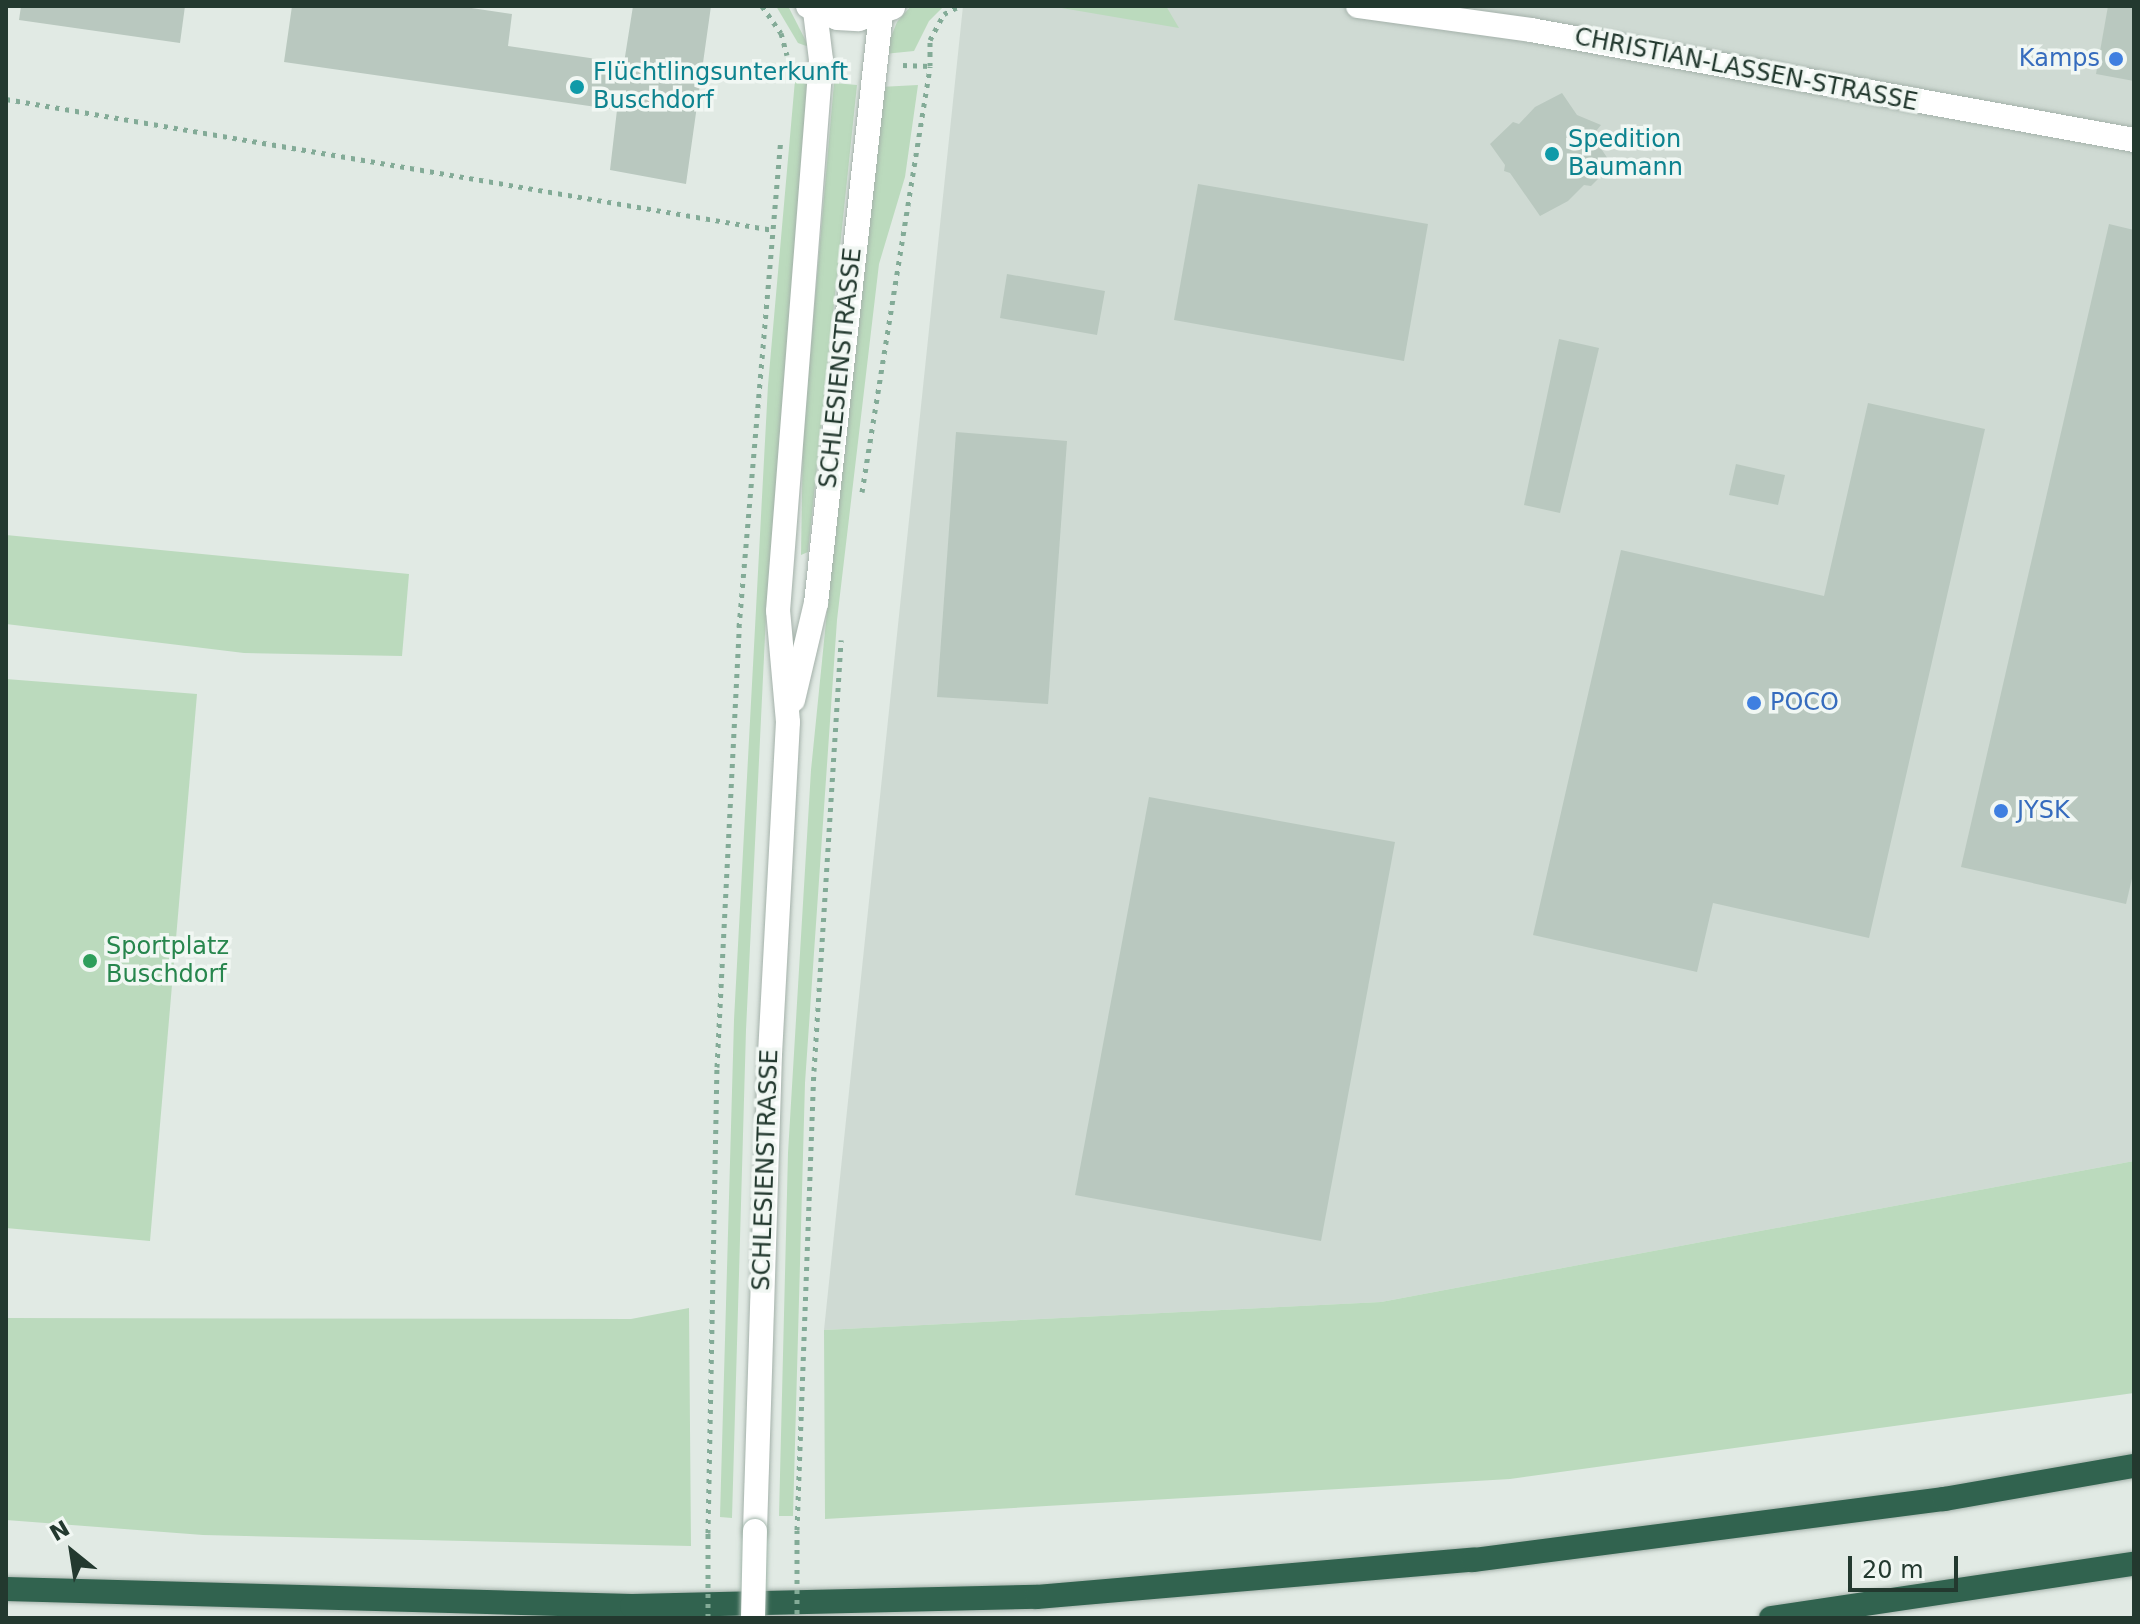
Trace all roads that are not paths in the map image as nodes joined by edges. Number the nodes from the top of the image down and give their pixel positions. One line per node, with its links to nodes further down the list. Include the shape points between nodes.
1 (1358, 6): 4 (street, CHRISTIAN-LASSEN-STRASSE)
2 (812, 8): 3 (street, via 859,19); 6 (street, SCHLESIENSTRASSE, via 821,60 778,611)
3 (887, 10): 6 (street, SCHLESIENSTRASSE, via 816,603)
4 (1533, 18): 5 (street, CHRISTIAN-LASSEN-STRASSE)
5 (2134, 140)
6 (788, 722): 10 (street, SCHLESIENSTRASSE, bridge, via 770,1054)
7 (2134, 1466): 9 (highway, via 1944,1499 1473,1560 1037,1597 632,1606)
8 (2134, 1564): 11 (highway)
9 (6, 1589)
10 (753, 1618)
11 (1771, 1618)

